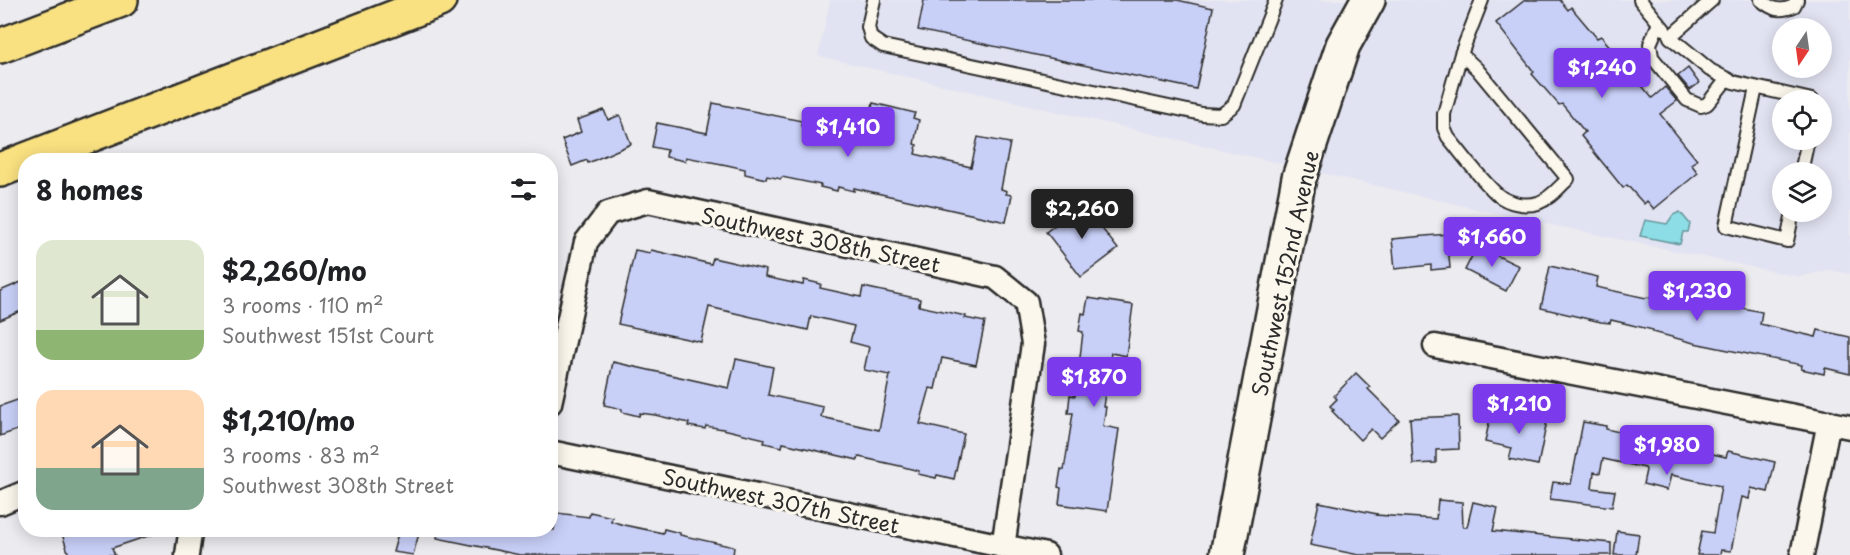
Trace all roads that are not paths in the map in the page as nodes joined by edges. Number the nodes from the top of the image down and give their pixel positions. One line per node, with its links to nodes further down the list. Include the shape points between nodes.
1 (121, 0): 13 (highway)
2 (439, 0): 18 (highway)
3 (874, 0): 4 (lane, via 868,27 871,38 883,46 1221,115 1234,105)
4 (1276, 0)
5 (1368, 0): 32 (street, Southwest 152nd Avenue, via 1343,45 1299,178)
6 (1482, 0): 14 (lane)
7 (1640, 0): 11 (lane)
8 (1712, 0): 12 (lane)
9 (1761, 0): 10 (lane, via 1781,11 1794,6)
10 (1797, 0)
11 (1659, 23): 12 (lane); 15 (lane, via 1650,44 1652,57 1687,100 1701,106 1707,104)
12 (1670, 37): 15 (lane)
13 (0, 46)
14 (1461, 54): 14 (lane, via 1444,114 1448,137 1498,195 1512,203 1539,203 1568,179)
15 (1727, 79): 16 (lane)
16 (1756, 88): 17 (lane); 21 (lane, via 1726,226 1787,241)
17 (1772, 91)
18 (44, 153)
19 (18, 163): 20 (highway)
20 (0, 170)
21 (1791, 222)
22 (1436, 346): 24 (street)
23 (558, 367): 29 (street, Southwest 308th Street, via 586,242 608,213 648,201 995,277 1026,302 1033,344)
24 (1839, 425): 33 (street)
25 (558, 454): 29 (street, Southwest 307th Street)
26 (18, 495): 27 (street)
27 (0, 503)
28 (190, 537): 30 (street)
29 (1003, 546): 31 (street, Southwest 307th Street)
30 (187, 555)
31 (1046, 555)
32 (1227, 555)
33 (1802, 555)

